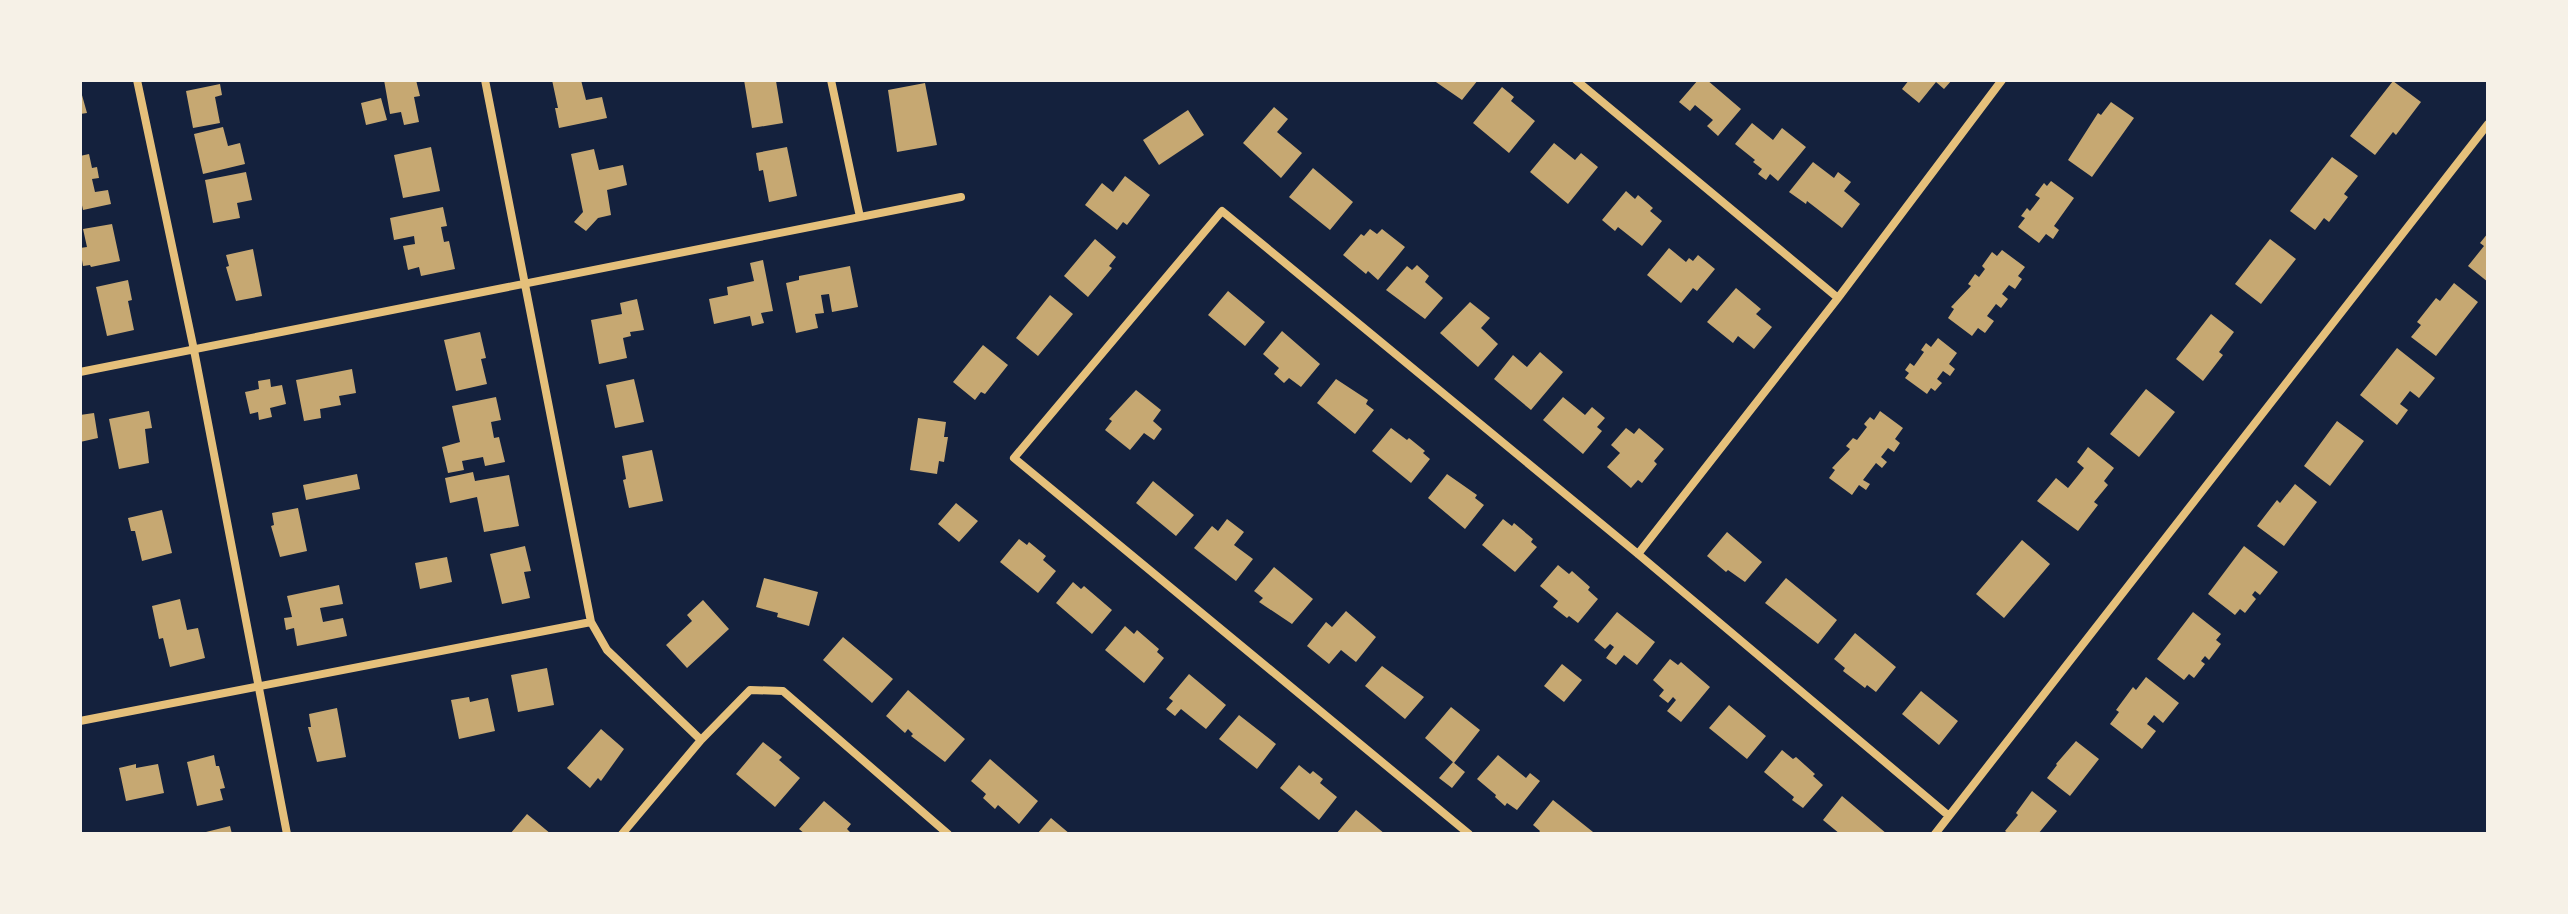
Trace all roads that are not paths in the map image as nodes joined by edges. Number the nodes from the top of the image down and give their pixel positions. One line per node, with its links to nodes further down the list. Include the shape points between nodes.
1 (137, 80): 11 (street)
2 (485, 80): 9 (street)
3 (831, 80): 8 (street)
4 (1576, 80): 10 (street)
5 (2002, 80): 10 (street)
6 (2488, 124): 18 (street)
7 (961, 197): 8 (street)
8 (860, 217): 9 (street)
9 (523, 286): 11 (street); 14 (street)
10 (1838, 298): 13 (street)
11 (194, 350): 12 (street); 15 (street)
12 (80, 372)
13 (1638, 554): 18 (street); 22 (street, via 1222,211 1014,458)
14 (591, 622): 15 (street); 17 (street, via 607,650)
15 (258, 685): 16 (street); 19 (street)
16 (80, 721)
17 (701, 740): 20 (street); 21 (street, via 750,690 783,691)
18 (1949, 816): 23 (street)
19 (287, 834)
20 (622, 834)
21 (948, 834)
22 (1469, 834)
23 (1935, 834)

